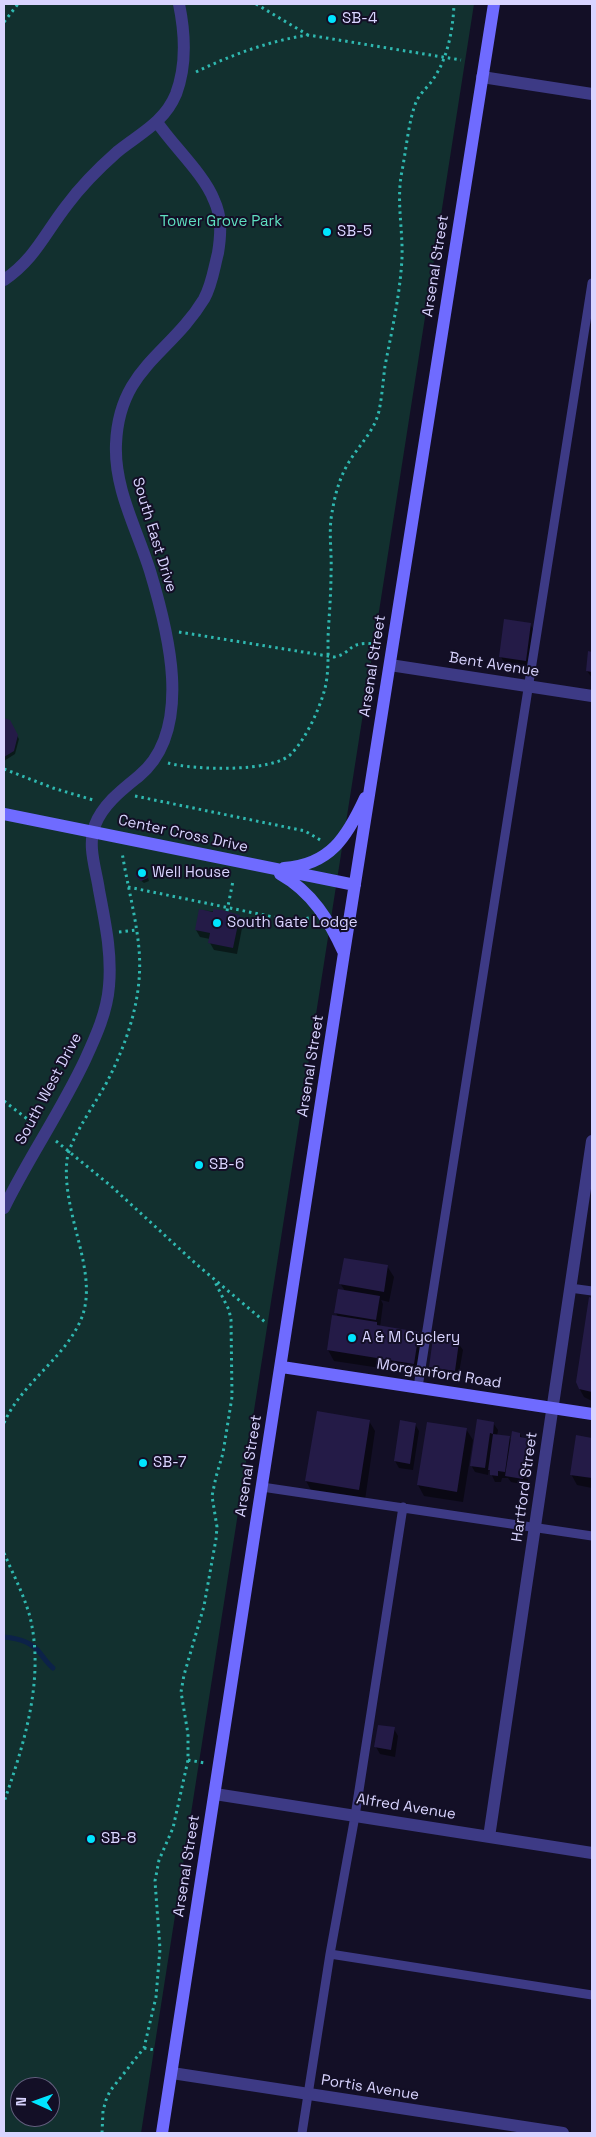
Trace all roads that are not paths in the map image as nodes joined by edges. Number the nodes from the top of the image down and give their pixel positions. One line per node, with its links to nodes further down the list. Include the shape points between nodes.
1 (179, 4): 5 (street, via 184,46 180,81 176,95)
2 (494, 4): 3 (main road, Arsenal Street)
3 (482, 77): 4 (street); 8 (main road, Arsenal Street)
4 (592, 94)
5 (157, 122): 6 (street, via 118,151 95,174 67,205 37,251); 13 (street, South East Drive, via 212,195 221,226 206,295 173,339 137,376 119,416 118,474 165,630 172,700 166,736 156,758 108,805)
6 (4, 280)
7 (592, 283): 9 (lane)
8 (390, 665): 9 (street, Bent Avenue); 11 (main road, Arsenal Street)
9 (529, 687): 10 (street, Bent Avenue); 22 (lane)
10 (592, 696)
11 (372, 781): 14 (main road, via 338,846 322,858 295,868); 15 (main road, Arsenal Street)
12 (4, 814): 13 (main road, Center Cross Drive)
13 (93, 832): 14 (main road, Center Cross Drive); 18 (street, South West Drive, via 94,864 110,963 103,1014 78,1075)
14 (271, 869): 15 (main road, Center Cross Drive); 16 (main road, via 294,882 317,904)
15 (355, 885): 16 (main road, Arsenal Street)
16 (344, 953): 21 (main road, Arsenal Street)
17 (592, 1140): 19 (street, Hartford Street)
18 (4, 1208)
19 (570, 1288): 20 (lane); 23 (street, Hartford Street)
20 (592, 1291)
21 (282, 1366): 22 (main road, Morganford Road); 25 (main road, Arsenal Street)
22 (418, 1387): 23 (main road, Morganford Road)
23 (552, 1408): 24 (main road, Morganford Road); 27 (street, Hartford Street)
24 (592, 1414)
25 (262, 1487): 26 (lane); 29 (main road, Arsenal Street)
26 (403, 1507): 27 (lane); 30 (lane)
27 (536, 1526): 28 (lane); 31 (street, Hartford Street)
28 (592, 1536)
29 (215, 1794): 30 (street, Alfred Avenue); 35 (main road, Arsenal Street)
30 (354, 1816): 31 (street, Alfred Avenue); 33 (lane)
31 (489, 1837): 32 (street, Alfred Avenue)
32 (592, 1853)
33 (330, 1954): 34 (lane); 36 (lane)
34 (592, 1995)
35 (172, 2073): 36 (street, Portis Avenue); 37 (main road, Arsenal Street)
36 (309, 2095): 38 (lane); 39 (street, Portis Avenue)
37 (162, 2133)
38 (302, 2133)
39 (563, 2133)

